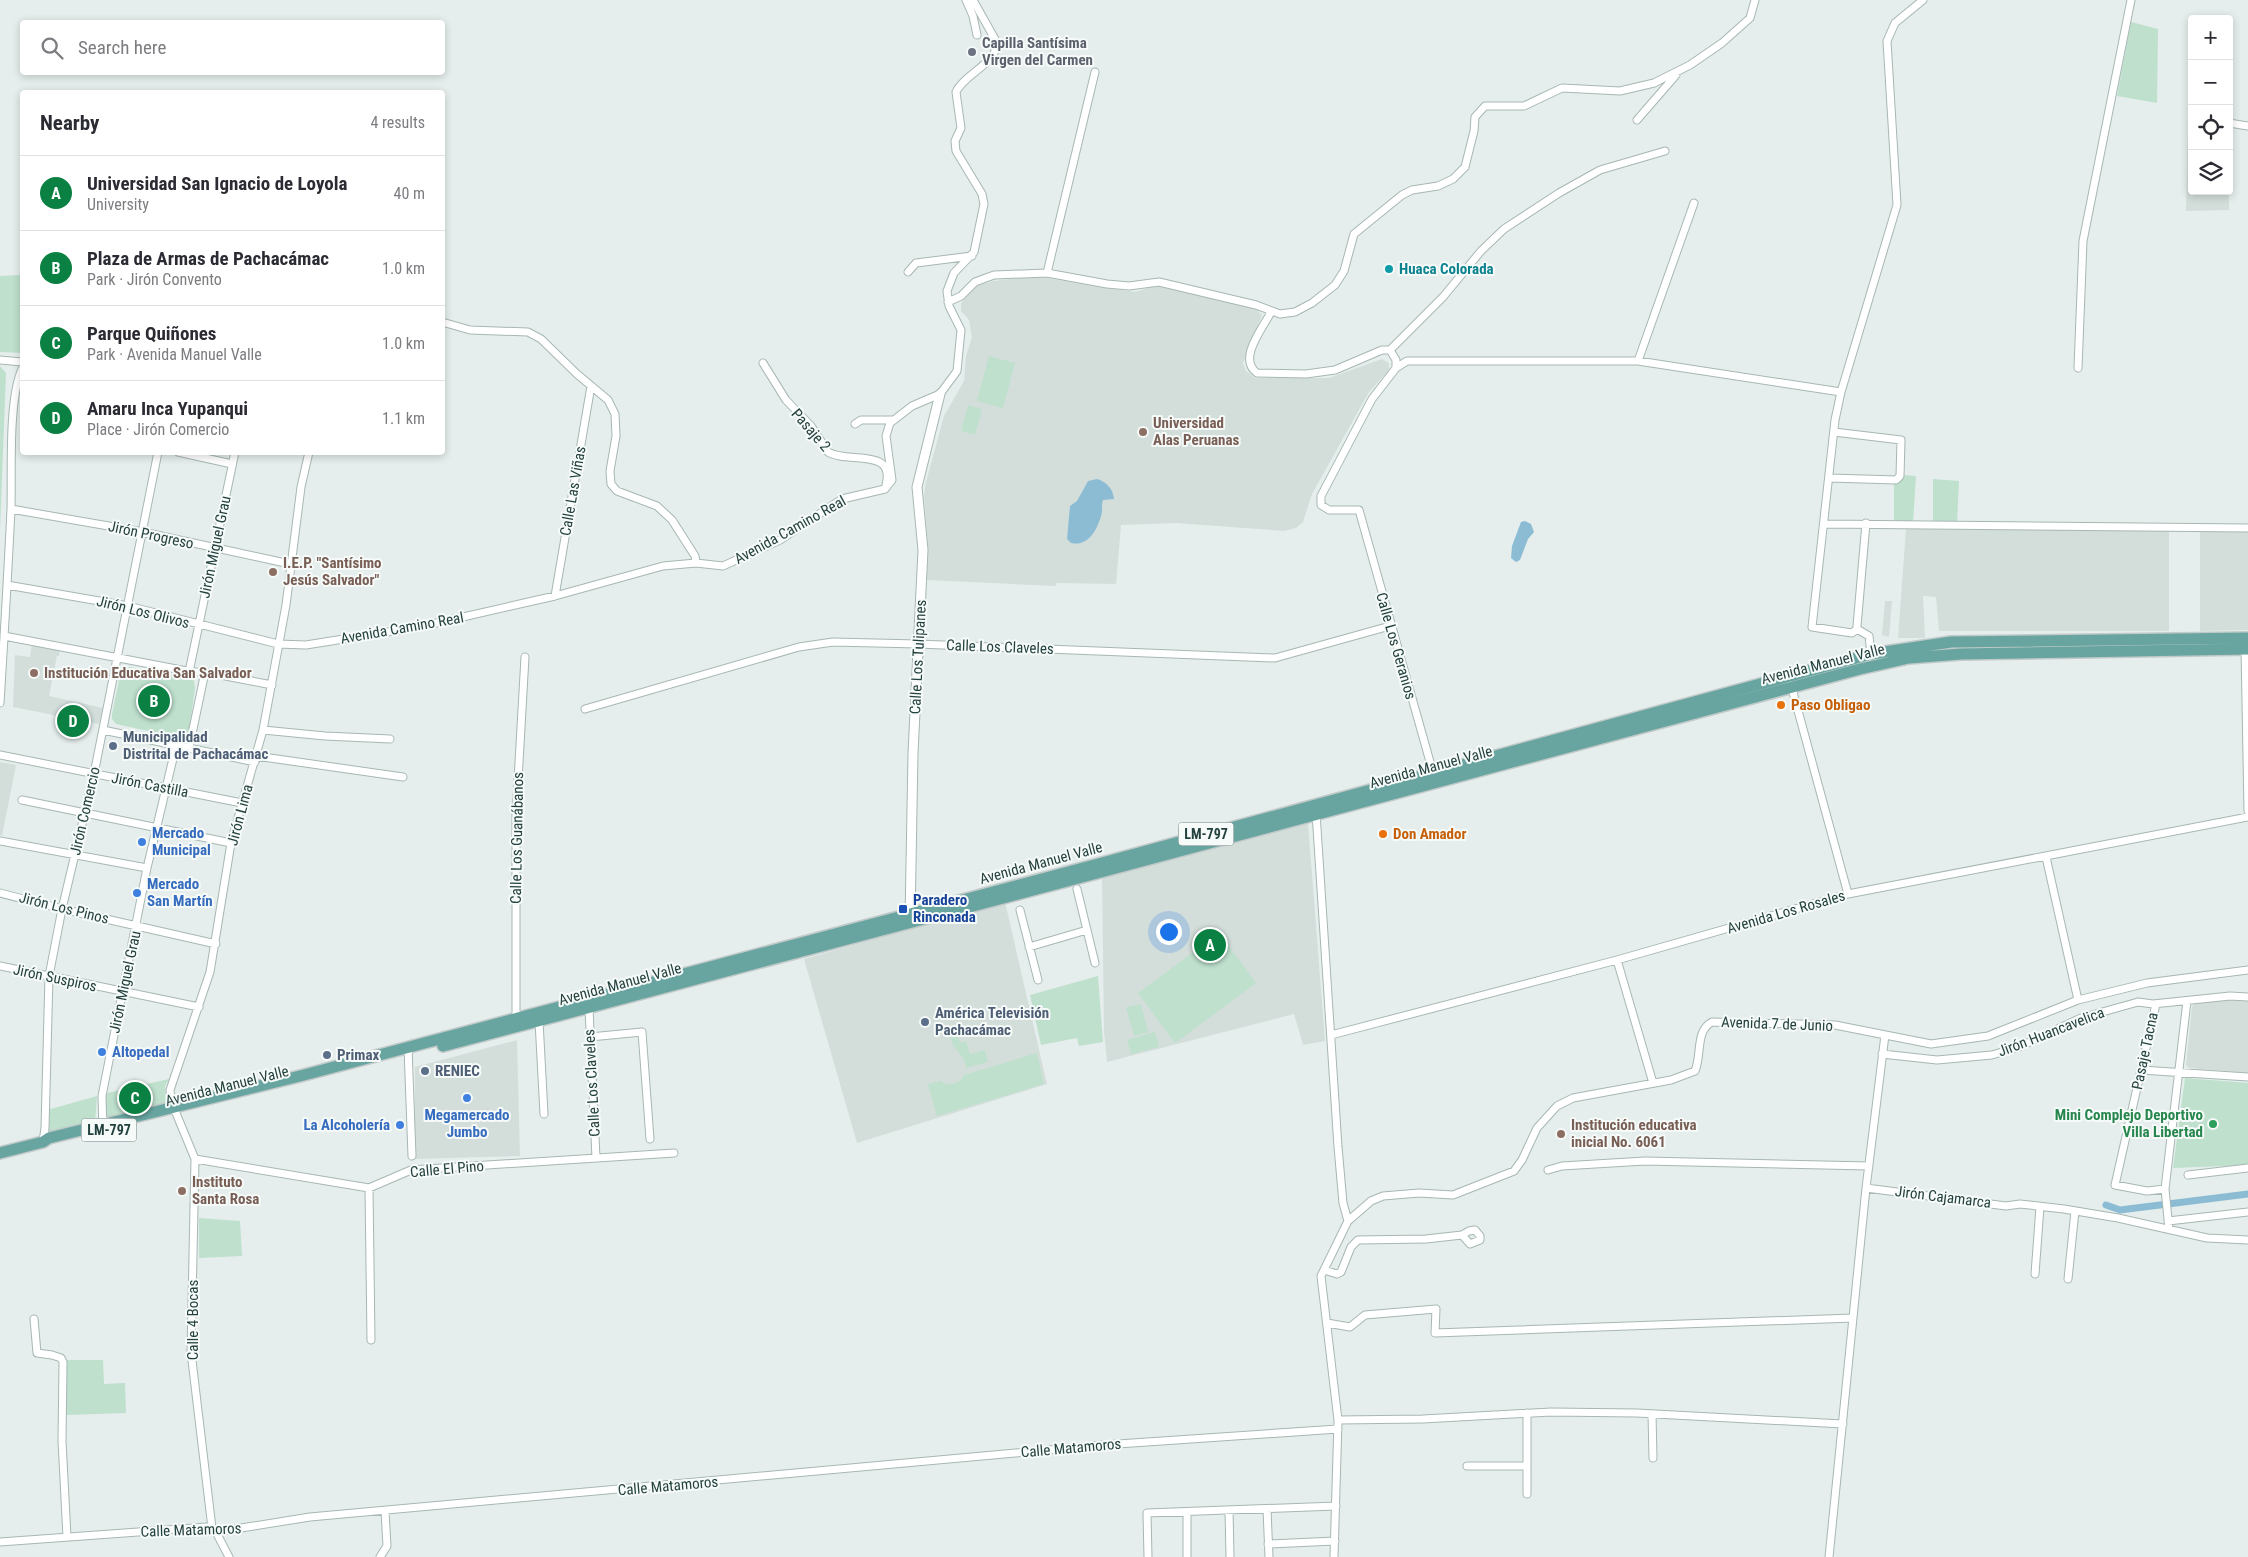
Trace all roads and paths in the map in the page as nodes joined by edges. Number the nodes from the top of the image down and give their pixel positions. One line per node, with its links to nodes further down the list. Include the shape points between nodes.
1 (966, 0): 6 (street)
2 (973, 0): 14 (street, via 997,44 993,56 956,92 961,128 955,141 956,151 984,200)
3 (1755, 0): 7 (street, via 1750,18 1722,43)
4 (1923, 0): 29 (street, via 1894,24 1887,41 1897,205)
5 (2131, 0): 26 (street, via 2083,242)
6 (977, 35)
7 (1683, 68): 9 (street, via 1668,81); 18 (street, via 1654,83 1620,91 1562,88 1524,106 1485,106 1475,117 1465,167 1453,179 1402,195 1354,234 1344,271 1335,285 1295,312)
8 (1095, 72): 16 (street)
9 (1637, 120)
10 (2233, 123): 11 (street)
11 (2248, 126)
12 (1664, 151): 20 (street, via 1600,170 1559,192 1504,229)
13 (1694, 203): 22 (street)
14 (972, 256): 15 (street, via 916,263); 17 (street, via 954,273 947,291)
15 (908, 272)
16 (1047, 273): 17 (street, via 994,275 976,282 961,296); 18 (street, via 1129,286 1159,282 1256,305)
17 (948, 302): 30 (street, via 962,334 957,371)
18 (1271, 312): 20 (street, via 1248,362 1256,373 1306,374 1334,370 1382,350)
19 (445, 323): 28 (street, via 470,330 528,332 541,339)
20 (1390, 350): 25 (street, via 1396,360)
21 (0, 360): 23 (street)
22 (1638, 361): 25 (street, via 1407,361); 29 (street)
23 (20, 362)
24 (763, 363): 42 (street, Pasaje 2, via 786,400 811,426 828,452 879,461 887,478)
25 (1396, 368): 57 (street, Calle Los Geranios, via 1372,399 1320,496 1321,506 1329,510 1359,510)
26 (2078, 368)
27 (20, 374): 32 (street)
28 (591, 386): 51 (street, via 608,400 615,414 611,484 617,491 658,506 672,520 695,556); 54 (street, Calle Las Viñas)
29 (1841, 392): 35 (street)
30 (940, 394): 31 (street, via 912,406); 61 (street, Calle Los Tulipanes, via 916,487 922,550)
31 (892, 420): 34 (street, via 861,420); 42 (street, via 886,436 892,480)
32 (13, 421): 33 (street); 43 (street)
33 (20, 422)
34 (855, 424)
35 (1834, 432): 41 (street); 41 (street, via 1901,440 1900,476 1896,480)
36 (157, 455): 47 (street, Jirón Comercio)
37 (192, 455): 40 (street)
38 (234, 455): 40 (street, Jirón Miguel Grau)
39 (308, 455): 52 (street, Jirón Lima)
40 (232, 464): 48 (street, Jirón Miguel Grau)
41 (1830, 478): 45 (street)
42 (884, 490): 51 (street, Avenida Camino Real, via 842,499 780,540 733,564)
43 (11, 509): 47 (street, Jirón Progreso); 50 (street)
44 (1866, 523): 45 (street); 46 (street); 58 (street)
45 (1824, 524): 58 (street, via 1812,627 1852,633)
46 (2248, 528)
47 (143, 532): 48 (street, Jirón Progreso); 55 (street, Jirón Comercio)
48 (215, 548): 52 (street, Jirón Progreso); 56 (street, Jirón Miguel Grau)
49 (0, 551): 50 (street)
50 (9, 551): 53 (street)
51 (696, 563): 54 (street, Avenida Camino Real, via 663,566)
52 (290, 564): 60 (street, Jirón Lima)
53 (7, 585): 55 (street, Jirón Los Olivos); 59 (street)
54 (554, 596): 60 (street, Avenida Camino Real, via 419,627 306,645)
55 (128, 606): 56 (street, Jirón Los Olivos); 65 (street, Jirón Comercio)
56 (199, 626): 60 (street, Jirón Los Olivos); 66 (street, Jirón Miguel Grau)
57 (1390, 626): 61 (street, Calle Los Claveles, via 1275,658); 81 (street, Calle Los Geranios)
58 (1857, 629): 63 (street, via 1869,636)
59 (4, 636): 65 (street); 70 (street)
60 (278, 644): 69 (street, Jirón Lima)
61 (918, 644): 71 (street, Calle Los Claveles, via 832,642 799,646); 100 (street, Calle Los Tulipanes)
62 (2247, 644): 63 (main road, Avenida Manuel Valle / LM-797, via 1951,642); 68 (main road, Avenida Manuel Valle / LM-797, via 1962,654 1918,658); 86 (street)
63 (1871, 654): 68 (main road, Avenida Manuel Valle / LM-797)
64 (525, 657): 118 (street, Calle Los Guanábanos, via 516,795)
65 (116, 658): 66 (street); 72 (street, Jirón Comercio)
66 (189, 672): 67 (street)
67 (205, 672): 69 (street); 76 (street)
68 (1790, 682): 81 (main road, Avenida Manuel Valle / LM-797); 97 (street)
69 (272, 685): 73 (street, Jirón Lima)
70 (0, 703)
71 (585, 709)
72 (103, 730): 75 (street); 79 (street, Jirón Comercio)
73 (263, 730): 74 (street); 78 (street, Jirón Lima)
74 (390, 739)
75 (176, 746): 76 (street); 82 (street, Jirón Miguel Grau)
76 (189, 748): 78 (street)
77 (0, 755): 79 (street, Jirón Castilla)
78 (256, 759): 80 (street); 84 (street, Jirón Lima)
79 (94, 774): 82 (street, Jirón Castilla); 87 (street, Jirón Comercio)
80 (403, 777)
81 (1434, 777): 85 (main road, Avenida Manuel Valle / LM-797)
82 (166, 788): 84 (street, Jirón Castilla); 89 (street, Jirón Miguel Grau)
83 (22, 800): 87 (street)
84 (242, 803): 91 (street, Jirón Lima)
85 (1315, 809): 100 (main road, Avenida Manuel Valle / LM-797); 120 (street)
86 (2248, 811)
87 (85, 813): 89 (street); 92 (street, Jirón Comercio)
88 (2248, 817): 93 (street, Avenida Los Rosales)
89 (157, 829): 91 (street); 94 (street, Jirón Miguel Grau)
90 (0, 841): 92 (street)
91 (231, 843): 103 (street, Jirón Lima)
92 (75, 855): 94 (street); 98 (street, Jirón Comercio)
93 (2046, 857): 97 (street, Avenida Los Rosales); 113 (street)
94 (147, 868): 101 (street, Jirón Miguel Grau)
95 (1077, 889): 102 (street)
96 (0, 893): 98 (street, Jirón Los Pinos)
97 (1848, 894): 105 (street, Avenida Los Rosales)
98 (62, 909): 101 (street, Jirón Los Pinos); 109 (street, Jirón Comercio)
99 (1020, 910): 104 (street)
100 (910, 918): 117 (main road, Avenida Manuel Valle / LM-797); 118 (main road, Avenida Manuel Valle / LM-797)
101 (137, 925): 103 (street, Jirón Los Pinos); 111 (street, Jirón Miguel Grau)
102 (1087, 930): 104 (street); 106 (street)
103 (216, 944): 116 (street, Jirón Lima)
104 (1030, 947): 110 (street)
105 (1617, 960): 120 (street, Avenida Los Rosales); 128 (street)
106 (1095, 963)
107 (0, 966): 109 (street, Jirón Suspiros)
108 (2248, 970): 113 (street, Avenida 7 de Junio, via 2147,983)
109 (49, 976): 111 (street, Jirón Suspiros); 133 (street, Jirón Comercio)
110 (1038, 980)
111 (123, 993): 116 (street, Jirón Suspiros); 131 (street, Jirón Miguel Grau, via 102,1096)
112 (2248, 997): 114 (street, Jirón Huancavelica)
113 (2078, 1000): 121 (street, Avenida 7 de Junio, via 1988,1036 1931,1044)
114 (2188, 1002): 115 (street, Jirón Huancavelica); 126 (street)
115 (2156, 1004): 124 (street, Jirón Huancavelica, via 2138,1002 2082,1018 2020,1047 1992,1054 1937,1060); 125 (street, Pasaje Tacna)
116 (199, 1008): 129 (street, Jirón Lima, via 172,1082 170,1098)
117 (589, 1008): 119 (main road, Avenida Manuel Valle / LM-797); 122 (street, Calle Los Claveles)
118 (516, 1018): 123 (main road, Avenida Manuel Valle / LM-797)
119 (539, 1021): 123 (main road, Avenida Manuel Valle / LM-797); 130 (street)
120 (1331, 1035): 149 (street, via 1342,1203)
121 (1885, 1035): 124 (street); 128 (street, Avenida 7 de Junio, via 1835,1024 1712,1022 1701,1033 1695,1071 1680,1078)
122 (590, 1037): 132 (street, via 642,1032); 137 (street, Calle Los Claveles)
123 (408, 1051): 129 (main road, Avenida Manuel Valle / LM-797); 136 (street)
124 (1882, 1054): 139 (street)
125 (2142, 1070): 126 (street); 145 (street, Pasaje Tacna, via 2115,1185 2146,1191)
126 (2180, 1072): 127 (street); 145 (street)
127 (2248, 1077)
128 (1653, 1083): 149 (street, Avenida 7 de Junio, via 1572,1098 1557,1106 1537,1128 1514,1170 1493,1180 1454,1195 1383,1196 1371,1200)
129 (176, 1111): 131 (main road, Avenida Manuel Valle / LM-797); 138 (street, Calle 4 Bocas)
130 (544, 1114)
131 (102, 1128): 133 (main road, Avenida Manuel Valle / LM-797, via 49,1138)
132 (650, 1138)
133 (43, 1142): 134 (main road, LM-797)
134 (0, 1153)
135 (674, 1154): 137 (street, Calle El Pino)
136 (412, 1156)
137 (596, 1158): 143 (street, Calle El Pino, via 411,1170)
138 (195, 1160): 143 (street); 174 (street, Calle 4 Bocas, via 191,1352)
139 (1869, 1166): 141 (street, via 1645,1161 1562,1166); 144 (street)
140 (2248, 1168): 142 (street)
141 (1548, 1170)
142 (2188, 1175)
143 (369, 1188): 159 (street)
144 (1866, 1188): 146 (street, Jirón Cajamarca, via 2006,1206); 156 (street)
145 (2165, 1188): 150 (street)
146 (2040, 1207): 147 (street, Jirón Cajamarca); 154 (street)
147 (2075, 1211): 150 (street, Jirón Cajamarca); 155 (street)
148 (2248, 1212): 150 (street)
149 (1348, 1220): 153 (street)
150 (2169, 1225): 152 (street, via 2207,1238)
151 (1462, 1236): 153 (street, via 1358,1240 1351,1247 1341,1272)
152 (2248, 1240)
153 (1324, 1270): 158 (street, via 1321,1276)
154 (2035, 1274)
155 (2068, 1279)
156 (1853, 1318): 158 (street, via 1435,1333 1436,1309 1365,1315 1350,1327); 163 (street)
157 (34, 1319): 175 (street, via 37,1353 56,1356 62,1362)
158 (1327, 1324): 162 (street)
159 (371, 1340)
160 (1527, 1413): 161 (street); 162 (street); 167 (street)
161 (1652, 1414): 163 (street); 165 (street)
162 (1338, 1420): 164 (street)
163 (1843, 1424): 186 (street)
164 (1338, 1429): 169 (street); 172 (street, Calle Matamoros, via 1103,1445)
165 (1653, 1458)
166 (1467, 1466): 167 (street)
167 (1527, 1466): 168 (street)
168 (1527, 1494)
169 (1336, 1506): 170 (street); 176 (street)
170 (1267, 1509): 171 (street); 178 (street)
171 (1229, 1510): 173 (street); 183 (street)
172 (385, 1511): 174 (street, Calle Matamoros); 180 (street, via 387,1546)
173 (1187, 1512): 181 (street, via 1147,1513); 182 (street)
174 (214, 1530): 175 (street, Calle Matamoros); 179 (street, Calle 4 Bocas)
175 (67, 1537): 177 (street, Calle Matamoros)
176 (1334, 1541): 178 (street); 185 (street)
177 (0, 1542)
178 (1268, 1544): 184 (street)
179 (229, 1557)
180 (380, 1557)
181 (1148, 1557)
182 (1188, 1557)
183 (1230, 1557)
184 (1269, 1557)
185 (1334, 1557)
186 (1829, 1557)

